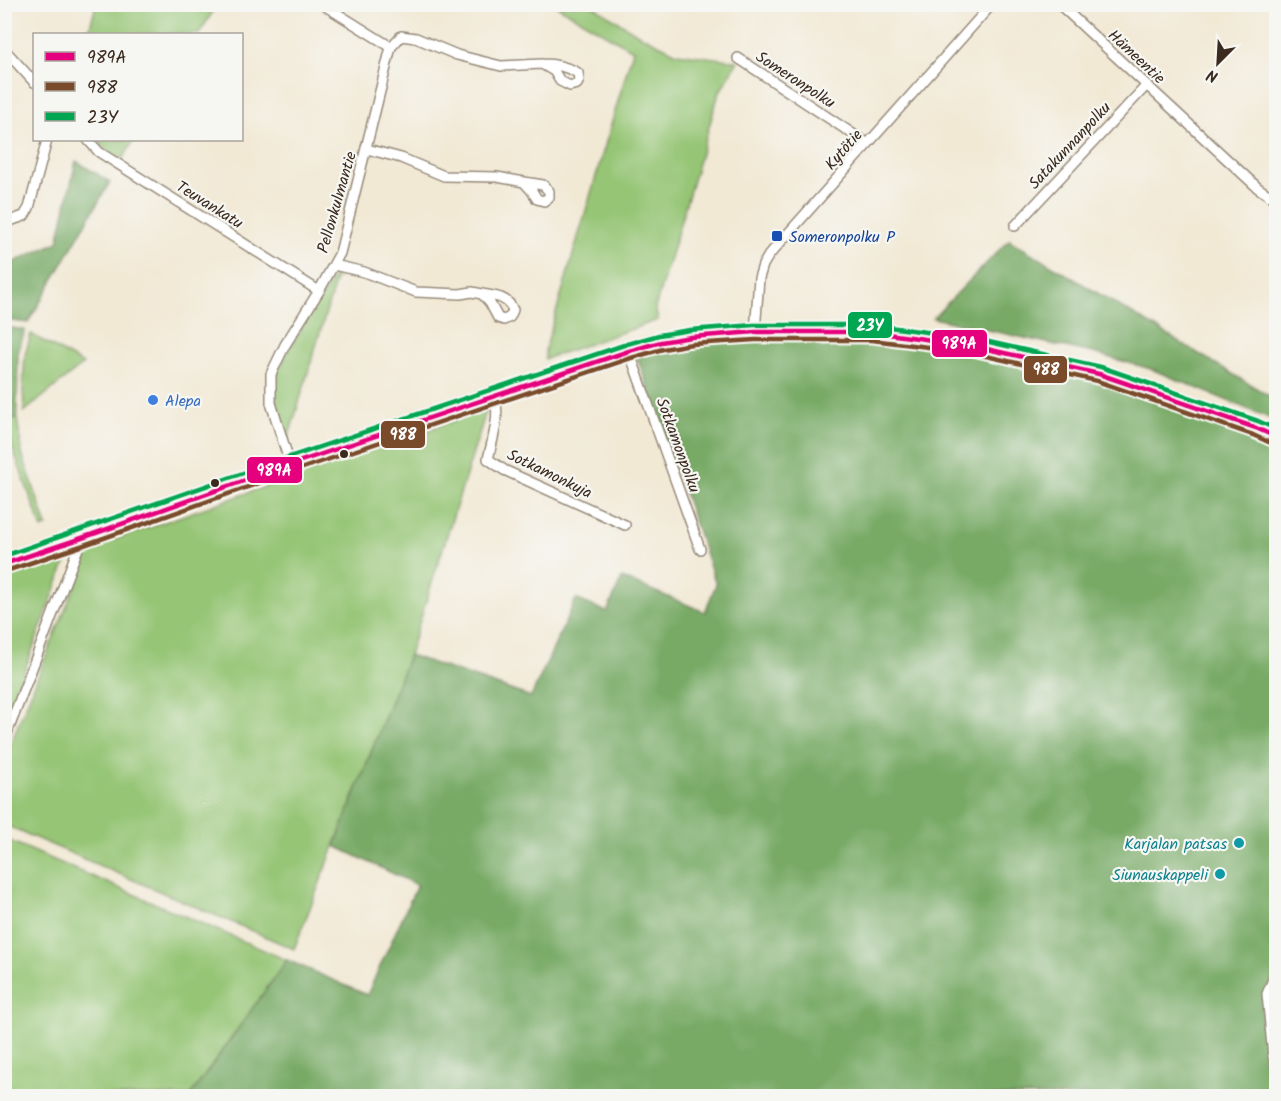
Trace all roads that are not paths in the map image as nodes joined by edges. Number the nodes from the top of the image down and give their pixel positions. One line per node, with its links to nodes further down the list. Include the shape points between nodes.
1 (322, 4): 4 (street)
2 (1059, 4): 9 (street, Hämeentie)
3 (990, 5): 12 (street, Kytötie)
4 (391, 47): 7 (street, via 401,36 501,66); 13 (street, Pellonkulmantie)
5 (5, 52): 8 (street)
6 (738, 58): 12 (street, Someronpolku)
7 (542, 64)
8 (33, 81)
9 (1146, 86): 15 (street, Hämeentie); 17 (street, Satakunnanpolku)
10 (47, 141): 16 (street, via 29,208 24,216)
11 (89, 141): 19 (street, Teuvankatu, via 99,152)
12 (868, 144): 21 (street, Kytötie, via 763,265)
13 (366, 149): 14 (street, via 444,176); 18 (street, Pellonkulmantie)
14 (524, 182)
15 (1276, 200)
16 (4, 223)
17 (1015, 226)
18 (334, 265): 19 (street, Pellonkulmantie); 20 (street, via 416,292)
19 (319, 291): 25 (street, Pellonkulmantie, via 271,374 271,403)
20 (482, 294)
21 (755, 332): 22 (street, via 661,342); 24 (street, via 873,332 969,345 1099,374)
22 (629, 351): 23 (street); 28 (street, Sotkamonpolku)
23 (495, 396): 25 (street); 26 (street, Sotkamonkuja, via 498,418 488,459)
24 (1276, 437)
25 (290, 464): 27 (street)
26 (625, 525)
27 (82, 538): 29 (street); 30 (street)
28 (700, 549)
29 (4, 564)
30 (4, 741)
31 (1276, 972): 32 (street, via 1267,994)
32 (1276, 1069)

